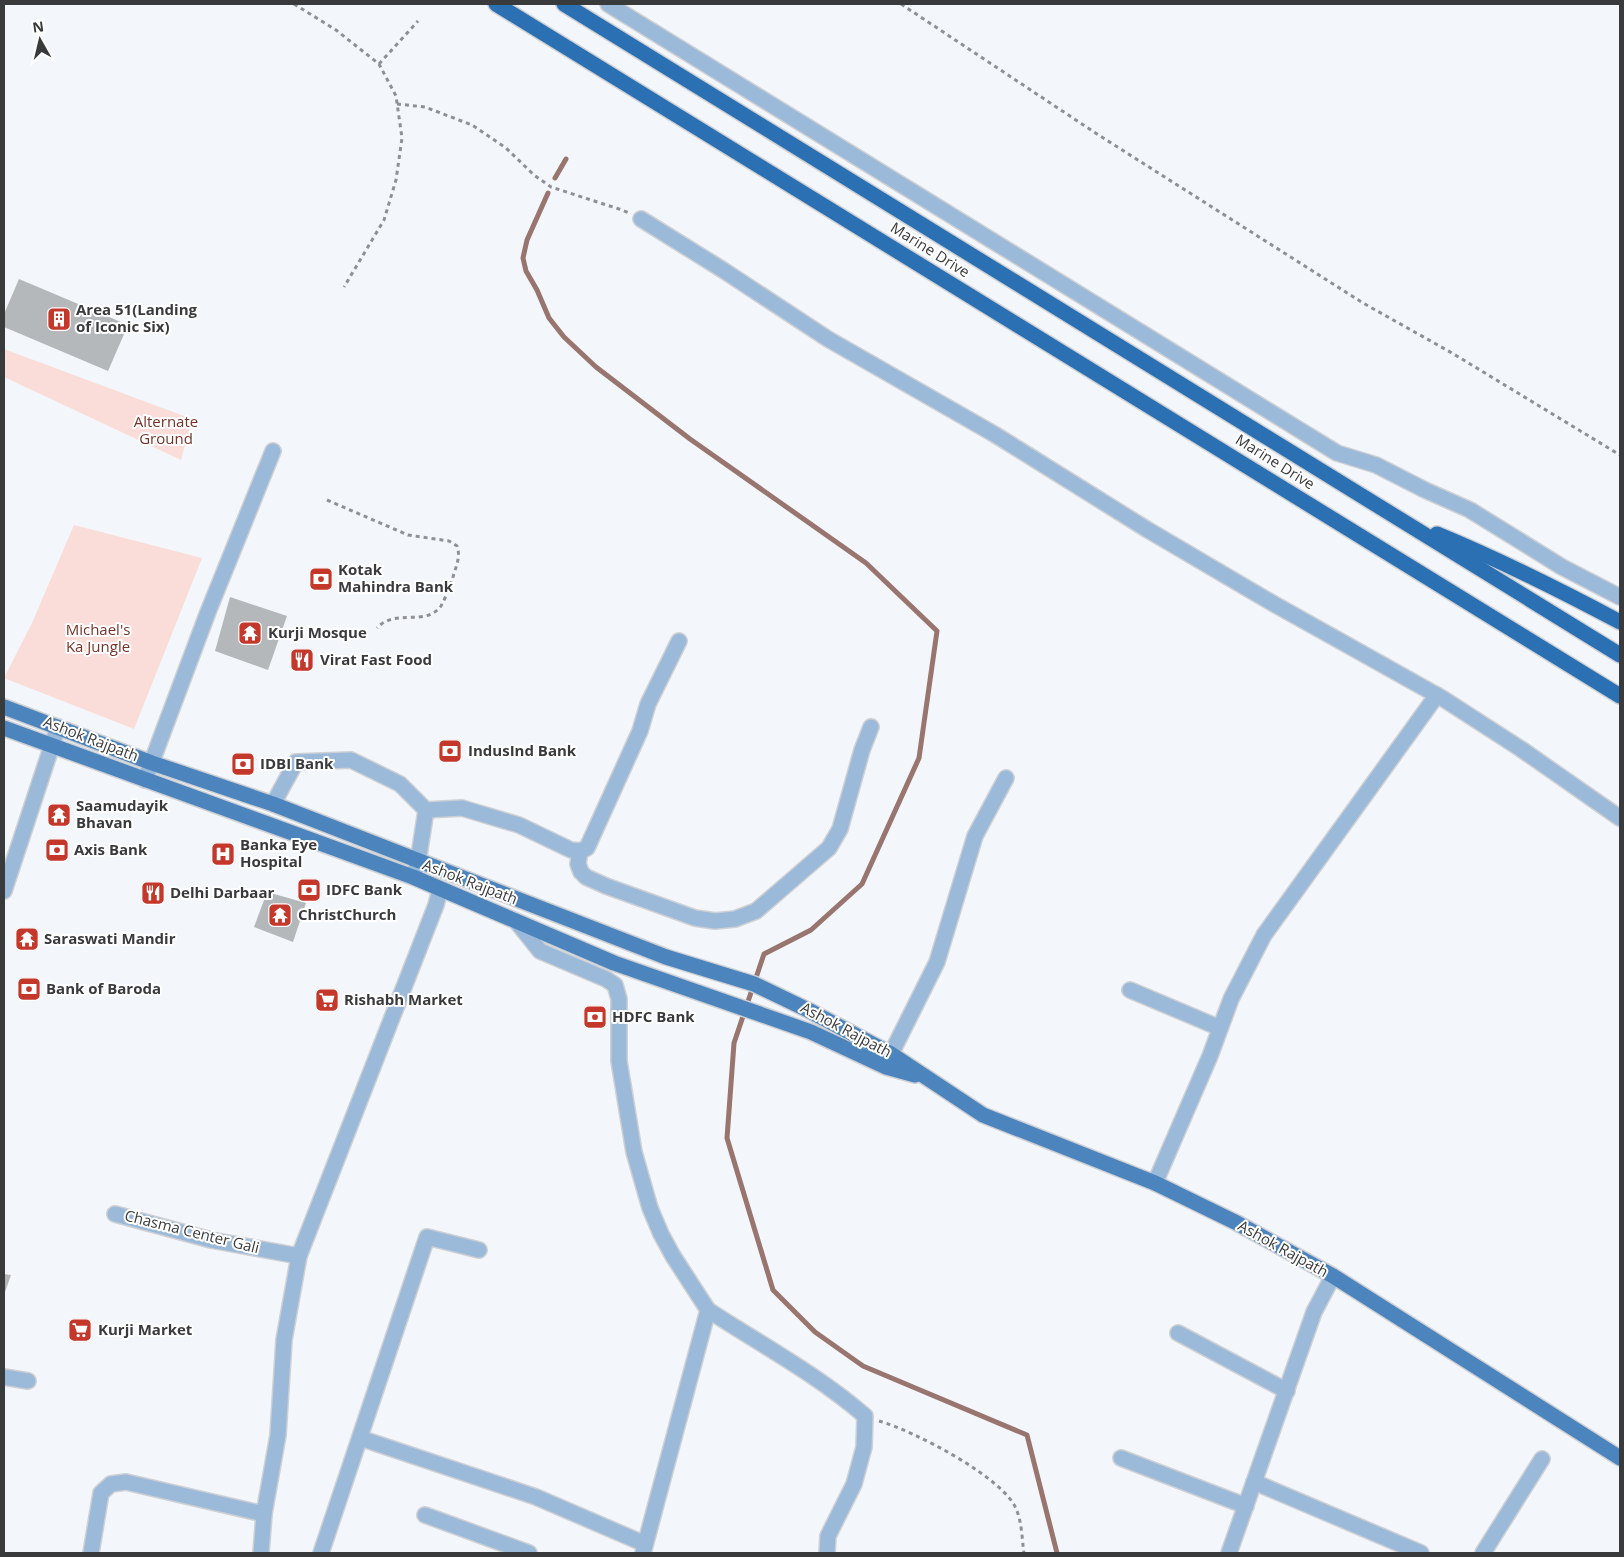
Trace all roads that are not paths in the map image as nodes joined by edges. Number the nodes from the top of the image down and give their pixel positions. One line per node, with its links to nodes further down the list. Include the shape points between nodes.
1 (496, 4): 12 (highway, Marine Drive)
2 (564, 4): 6 (highway, Marine Drive)
3 (608, 4): 7 (street, via 1337,453 1376,465 1470,510 1562,567)
4 (640, 219): 11 (street, via 828,339 994,434 1274,604)
5 (273, 451): 18 (street)
6 (1394, 516): 8 (highway, via 1489,556); 10 (highway)
7 (1620, 597)
8 (1620, 622)
9 (679, 641): 25 (street, via 648,704 640,731 587,848)
10 (1620, 655)
11 (1437, 695): 23 (street); 34 (street, via 1264,935)
12 (1619, 695)
13 (4, 707): 14 (main road, Ashok Rajpath)
14 (58, 727): 17 (street); 18 (main road, Ashok Rajpath)
15 (871, 727): 25 (street, via 840,829 829,848 756,911 735,919 695,918 586,877 578,864)
16 (4, 728): 17 (main road, Ashok Rajpath)
17 (52, 746): 20 (main road, Ashok Rajpath); 30 (street)
18 (152, 762): 20 (street); 21 (main road, Ashok Rajpath)
19 (1006, 778): 35 (street, via 975,836 937,962)
20 (145, 780): 26 (main road, Ashok Rajpath)
21 (273, 804): 22 (street, via 296,762 351,760 400,784); 24 (main road, Ashok Rajpath)
22 (426, 810): 25 (street, via 462,808 518,825 571,850); 27 (street)
23 (1620, 818)
24 (368, 842): 26 (main road); 27 (main road, Ashok Rajpath)
25 (580, 851)
26 (362, 859): 29 (main road, Ashok Rajpath)
27 (418, 862): 28 (main road, Ashok Rajpath); 29 (street)
28 (457, 877): 31 (main road); 35 (main road, Ashok Rajpath, via 666,957 754,984)
29 (413, 878): 31 (main road, Ashok Rajpath)
30 (4, 891)
31 (445, 891): 32 (main road, Ashok Rajpath); 40 (street, via 432,913)
32 (516, 921): 36 (main road, Ashok Rajpath, via 614,963 811,1032 886,1067); 42 (street, via 540,951 606,978 615,985 619,999 619,1062 637,1162 650,1208 661,1234)
33 (1130, 990): 34 (street)
34 (1220, 1028): 37 (street)
35 (891, 1054): 36 (main road, Ashok Rajpath)
36 (926, 1078): 37 (main road, Ashok Rajpath, via 983,1115)
37 (1155, 1183): 41 (main road, Ashok Rajpath, via 1237,1223)
38 (115, 1214): 40 (street, Chasma Center Gali, via 211,1240)
39 (479, 1250): 47 (street, via 427,1237)
40 (299, 1256): 53 (street, via 284,1340 278,1435)
41 (1333, 1276): 46 (street, via 1314,1312); 50 (main road, Ashok Rajpath)
42 (708, 1310): 55 (street); 60 (street, via 848,1401 865,1416 864,1447 854,1484 828,1536)
43 (1178, 1333): 46 (street)
44 (4, 1376): 45 (street)
45 (28, 1381)
46 (1287, 1391): 51 (street)
47 (360, 1438): 55 (street, via 536,1497); 58 (street)
48 (1121, 1458): 52 (street)
49 (1542, 1458): 63 (street)
50 (1620, 1458)
51 (1254, 1482): 52 (street); 62 (street)
52 (1246, 1506): 61 (street)
53 (264, 1514): 56 (street, via 126,1482 111,1484 101,1493); 57 (street)
54 (425, 1515): 59 (street)
55 (644, 1549)
56 (91, 1553)
57 (261, 1553)
58 (321, 1553)
59 (529, 1553)
60 (827, 1553)
61 (1230, 1553)
62 (1421, 1553)
63 (1483, 1553)

